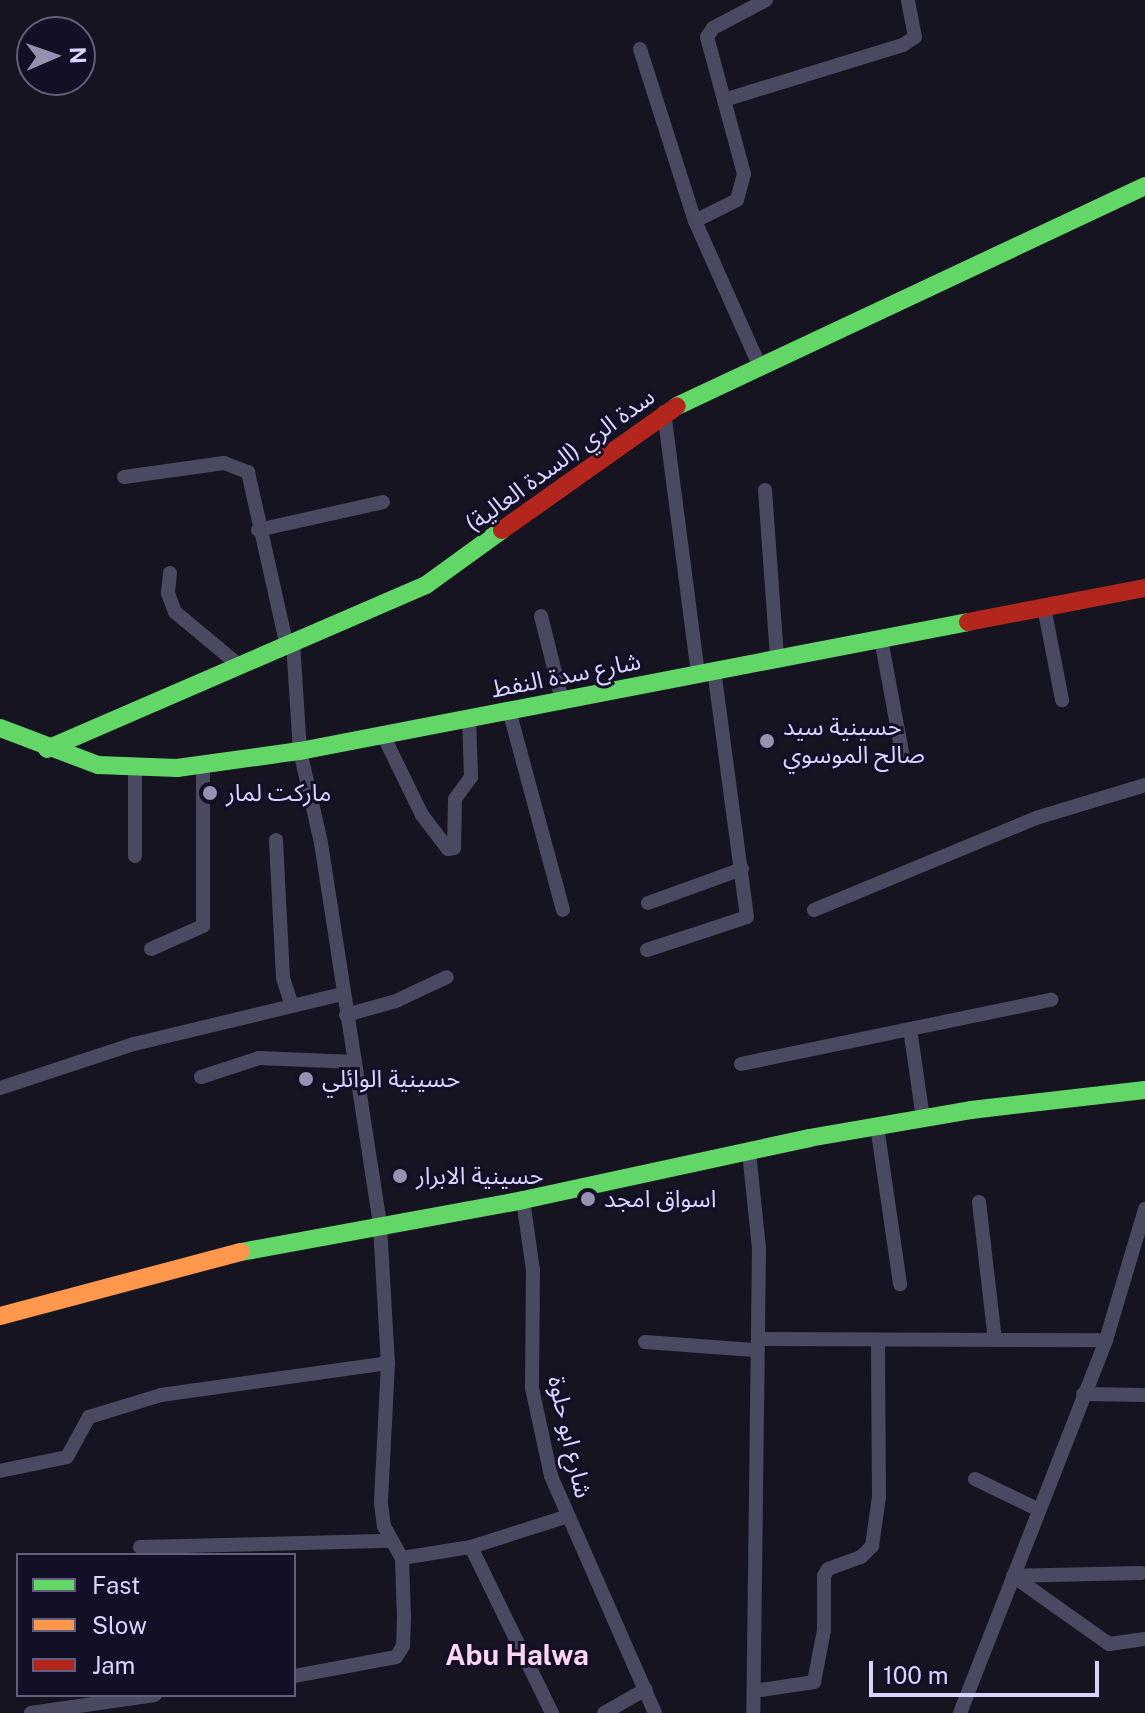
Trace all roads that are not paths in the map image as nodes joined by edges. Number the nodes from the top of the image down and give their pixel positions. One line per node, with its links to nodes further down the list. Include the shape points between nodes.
1 (766, 0): 4 (street, via 713,28 707,37)
2 (908, 0): 4 (street, via 915,37 903,45)
3 (640, 49): 6 (street)
4 (724, 100): 6 (street, via 744,174 742,184 731,206)
5 (1145, 186): 7 (street, سدة الري (السدة العالية))
6 (695, 221): 7 (street)
7 (760, 367): 8 (street, سدة الري (السدة العالية))
8 (664, 412): 18 (street, سدة الري (السدة العالية), via 426,585); 21 (street)
9 (124, 477): 12 (street, via 237,465 248,472)
10 (765, 490): 19 (street)
11 (383, 502): 12 (street)
12 (258, 530): 18 (street)
13 (170, 573): 20 (street, via 168,593 175,612)
14 (1145, 588): 15 (street, شارع سدة النفط)
15 (1044, 607): 17 (street, شارع سدة النفط); 23 (street)
16 (541, 616): 22 (street)
17 (881, 639): 19 (street, شارع سدة النفط); 30 (street)
18 (290, 644): 20 (street, سدة الري (السدة العالية)); 29 (street)
19 (777, 659): 21 (street, شارع سدة النفط)
20 (240, 666): 28 (street, سدة الري (السدة العالية))
21 (706, 672): 22 (street, شارع سدة النفط); 36 (street)
22 (562, 700): 24 (street, شارع سدة النفط)
23 (1062, 700)
24 (509, 710): 25 (street, شارع سدة النفط); 38 (street)
25 (469, 718): 27 (street, شارع سدة النفط); 27 (street, via 471,777 455,799 454,848 448,849 422,815)
26 (0, 728): 28 (street, شارع سدة النفط)
27 (383, 735): 29 (street, شارع سدة النفط)
28 (47, 749): 32 (street, شارع سدة النفط, via 98,765)
29 (300, 751): 31 (street, شارع سدة النفط); 43 (street, via 321,843)
30 (903, 758)
31 (203, 765): 32 (street, شارع سدة النفط); 40 (street, via 203,926)
32 (135, 769): 35 (street)
33 (1145, 785): 39 (street, via 1036,818)
34 (276, 840): 45 (street, via 283,978)
35 (135, 856)
36 (742, 869): 37 (street); 41 (street, via 747,917)
37 (648, 903)
38 (563, 910)
39 (814, 910)
40 (151, 949)
41 (647, 950)
42 (447, 977): 46 (street, via 396,1001)
43 (342, 994): 45 (street); 46 (street)
44 (1051, 1000): 47 (street)
45 (291, 1003): 51 (street, via 271,1014 134,1044)
46 (346, 1015): 48 (street)
47 (910, 1029): 49 (street); 53 (street)
48 (355, 1062): 50 (street, via 259,1058); 59 (street)
49 (741, 1064)
50 (201, 1077)
51 (0, 1088)
52 (1145, 1090): 53 (street)
53 (923, 1118): 54 (street)
54 (877, 1126): 55 (street); 61 (street)
55 (749, 1152): 56 (street); 67 (street, via 759,1248)
56 (523, 1200): 59 (street); 74 (street, شارع ابو حلوة, via 533,1270 532,1388)
57 (979, 1202): 64 (street)
58 (1145, 1209): 60 (street)
59 (380, 1226): 62 (street, via 262,1247); 68 (street)
60 (1139, 1245): 65 (street)
61 (900, 1284)
62 (0, 1316)
63 (878, 1340): 64 (street); 67 (street); 84 (street, via 879,1497 872,1546 824,1576 824,1630 814,1682)
64 (995, 1340): 65 (street)
65 (1106, 1340): 69 (street)
66 (645, 1342): 67 (street)
67 (756, 1345): 84 (street)
68 (388, 1363): 71 (street, via 250,1379 136,1402 89,1417 67,1457); 75 (street, via 387,1425 380,1455 381,1503)
69 (1083, 1394): 70 (street); 73 (street)
70 (1145, 1395)
71 (0, 1471)
72 (975, 1479): 73 (street)
73 (1039, 1510): 80 (street)
74 (565, 1517): 77 (street); 83 (street, شارع ابو حلوة)
75 (391, 1541): 76 (street); 78 (street)
76 (140, 1547)
77 (471, 1547): 78 (street); 87 (street)
78 (402, 1558): 82 (street, via 403,1646 396,1657)
79 (1141, 1573): 80 (street)
80 (1013, 1576): 81 (street, via 1109,1644); 91 (street)
81 (1145, 1639)
82 (296, 1676)
83 (646, 1689): 88 (street); 89 (street, شارع ابو حلوة)
84 (754, 1691): 90 (street)
85 (141, 1697): 86 (street)
86 (31, 1713)
87 (552, 1713)
88 (604, 1713)
89 (655, 1713)
90 (753, 1713)
91 (960, 1713)

